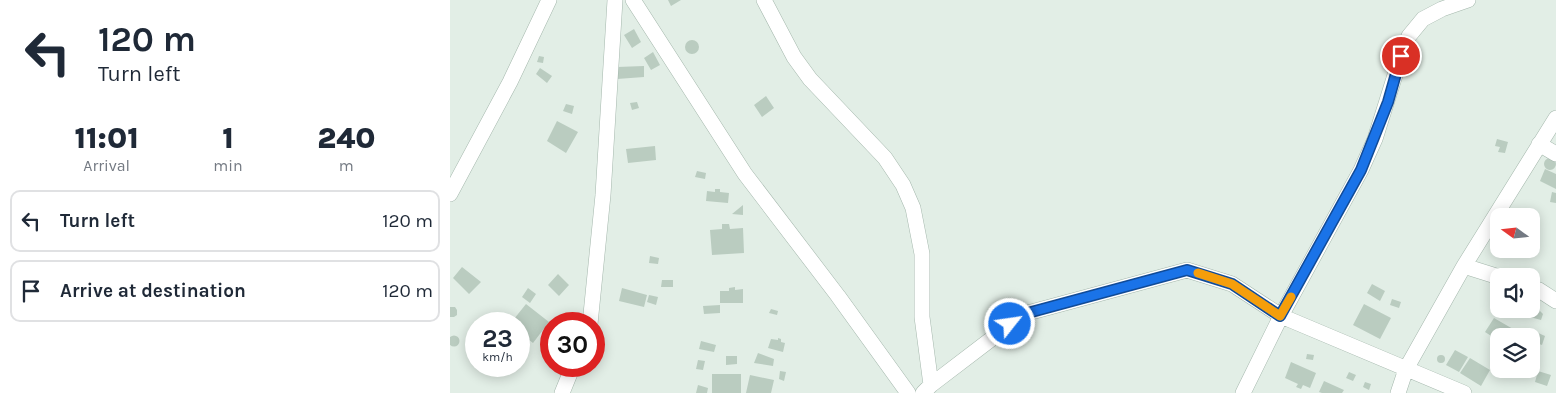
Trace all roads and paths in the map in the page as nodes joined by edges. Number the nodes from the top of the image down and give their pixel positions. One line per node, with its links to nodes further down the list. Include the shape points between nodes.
1 (549, 0): 9 (street, via 510,82)
2 (615, 0): 14 (street, via 603,195)
3 (633, 0): 20 (street, via 745,174)
4 (764, 0): 18 (street, via 794,57 810,79 885,158 903,185 913,208 922,254)
5 (1468, 0): 15 (street, via 1423,19 1409,36 1375,139 1361,170)
6 (1556, 118): 7 (street)
7 (1539, 144): 8 (street); 10 (street)
8 (1556, 154)
9 (450, 194)
10 (1464, 266): 11 (street); 16 (street)
11 (1490, 274)
12 (1540, 291): 13 (street)
13 (1556, 301)
14 (591, 312)
15 (1280, 316): 16 (street); 18 (street, via 1232,284 1187,270 1024,314); 21 (street)
16 (1406, 370): 22 (street); 23 (street)
17 (569, 377): 19 (street)
18 (927, 389)
19 (562, 393)
20 (908, 393)
21 (1243, 393)
22 (1398, 393)
23 (1464, 393)

